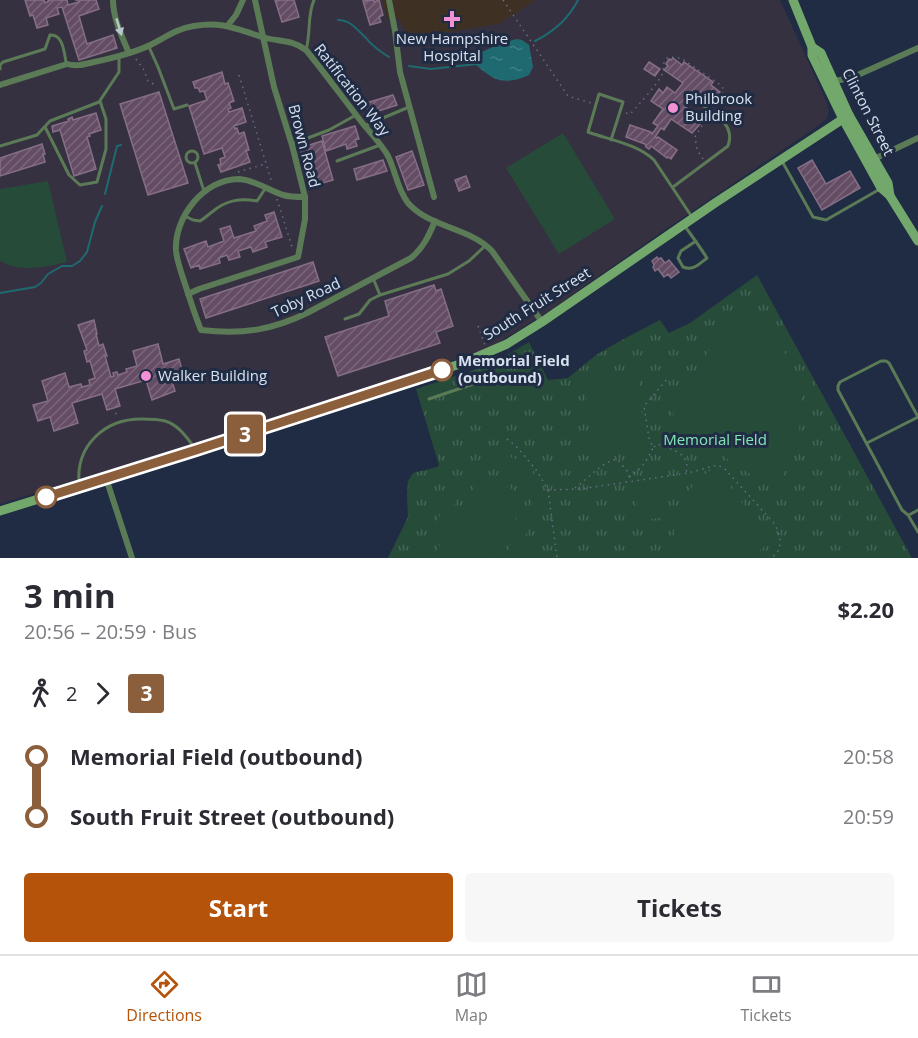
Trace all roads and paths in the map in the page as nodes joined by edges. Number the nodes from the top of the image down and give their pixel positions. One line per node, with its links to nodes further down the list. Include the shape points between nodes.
1 (113, 0): 14 (street, one-way to 14)
2 (243, 0): 8 (street)
3 (255, 0): 9 (street, Brown Road)
4 (314, 0): 13 (lane)
5 (390, 0): 27 (street, via 400,72)
6 (503, 0): 26 (path, via 568,96)
7 (792, 0): 11 (street, Clinton Street)
8 (228, 25): 9 (street, Ratification Way); 10 (street, Ratification Way, via 178,29)
9 (264, 37): 13 (street, Ratification Way, via 292,42); 36 (street, Brown Road)
10 (148, 45): 14 (street, Ratification Way); 25 (lane, via 174,109)
11 (812, 47): 20 (street, Clinton Street, via 821,53); 31 (street, Clinton Street, via 812,55)
12 (918, 48): 20 (street, via 851,78)
13 (306, 50): 30 (street, Ratification Way)
14 (129, 53): 15 (street, Ratification Way)
15 (119, 57): 17 (street, Ratification Way); 24 (lane, via 119,72)
16 (136, 59): 22 (path, via 148,81)
17 (67, 64): 18 (lane, via 61,39 53,34 45,49 3,62); 21 (street, Ratification Way)
18 (0, 69)
19 (238, 75): 44 (path)
20 (834, 81): 31 (street, Clinton Street)
21 (0, 85)
22 (157, 86)
23 (693, 99): 28 (lane)
24 (100, 100): 33 (lane, via 50,121); 33 (lane, via 106,119 106,149 97,182 80,185 69,175)
25 (187, 105)
26 (596, 105): 35 (lane, via 588,132); 35 (lane, via 599,94 622,102)
27 (410, 107): 32 (lane); 52 (street)
28 (711, 111): 29 (path, via 724,92 722,86 681,58 668,57 662,74); 39 (path, via 695,137); 47 (lane, via 729,129 728,146)
29 (630, 114)
30 (356, 115): 32 (street, Ratification Way); 36 (lane)
31 (846, 117): 40 (street, South Fruit Street); 41 (street, Clinton Street); 48 (street, Clinton Street)
32 (364, 126): 38 (street, Ratification Way)
33 (45, 127): 37 (lane, via 37,135)
34 (918, 138): 41 (street)
35 (611, 140): 47 (lane, via 648,154)
36 (292, 144): 51 (street, Brown Road)
37 (0, 146)
38 (380, 146): 42 (lane); 56 (street, Ratification Way, via 388,155 402,195 416,210)
39 (699, 154)
40 (782, 159): 48 (lane, via 813,217 826,220); 55 (street, South Fruit Street)
41 (874, 159): 50 (street, Clinton Street, via 888,183)
42 (337, 161)
43 (195, 163): 43 (lane, via 198,153 190,150 186,159); 49 (lane)
44 (266, 164): 45 (path); 46 (path)
45 (237, 172)
46 (269, 186): 49 (street, via 236,179); 51 (street, via 281,194); 54 (lane, via 257,201 234,200 200,221)
47 (673, 187): 55 (lane)
48 (881, 188): 50 (street, Clinton Street)
49 (204, 191): 54 (street, Toby Road)
50 (890, 196): 59 (street, Clinton Street)
51 (305, 197): 63 (street, Brown Road, via 298,257)
52 (434, 197)
53 (277, 198): 61 (path)
54 (185, 216): 63 (street, Toby Road, via 176,251)
55 (693, 218): 57 (street, South Fruit Street)
56 (435, 221): 60 (street, Ratification Way); 62 (street, Toby Road, via 420,251)
57 (684, 224): 58 (lane); 66 (street, South Fruit Street)
58 (696, 241): 58 (lane, via 678,258 688,269 707,258)
59 (918, 241)
60 (487, 245): 64 (lane, via 448,274); 66 (street, Ratification Way)
61 (292, 247)
62 (373, 278): 63 (street, Toby Road, via 292,321 234,333 201,330); 64 (lane)
63 (188, 294)
64 (380, 295): 65 (lane, via 370,300 359,314)
65 (345, 320)
66 (542, 322): 78 (street, South Fruit Street, via 507,344 464,363)
67 (478, 326): 68 (path)
68 (482, 337)
69 (668, 378): 77 (path, via 644,406)
70 (488, 379): 71 (lane)
71 (429, 399)
72 (114, 407): 74 (path)
73 (918, 417): 76 (lane); 76 (lane, via 889,363 880,361 838,386)
74 (117, 419)
75 (507, 438): 85 (path, via 537,471)
76 (867, 443): 88 (lane, via 902,510)
77 (653, 448): 79 (path, via 657,444 680,454 687,460); 80 (path, via 644,465)
78 (196, 450): 81 (street, South Fruit Street); 83 (lane, via 181,430 165,421 118,422 100,433 85,450 78,469)
79 (686, 474): 82 (path); 92 (path, via 717,465 724,468 779,532 778,551)
80 (629, 477): 82 (path); 84 (path, via 617,459 610,460)
81 (106, 478): 83 (street, South Fruit Street); 90 (street)
82 (630, 481): 84 (path)
83 (79, 486): 87 (street, South Fruit Street)
84 (574, 489): 85 (path)
85 (548, 490): 91 (path)
86 (918, 510): 88 (lane)
87 (0, 511)
88 (909, 515): 89 (lane)
89 (918, 532)
90 (132, 558)
91 (557, 558)
92 (771, 558)

